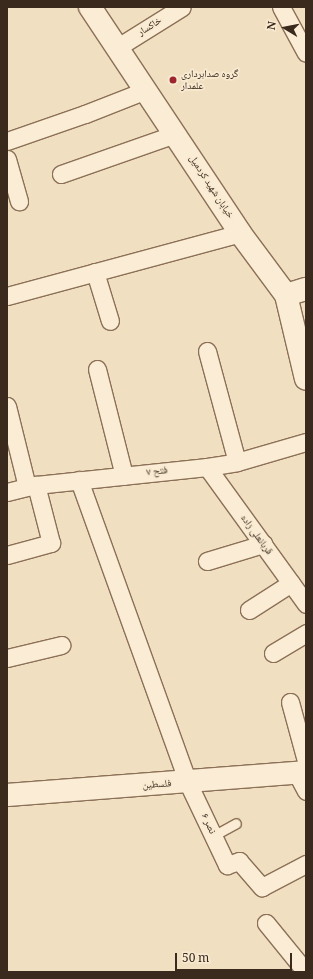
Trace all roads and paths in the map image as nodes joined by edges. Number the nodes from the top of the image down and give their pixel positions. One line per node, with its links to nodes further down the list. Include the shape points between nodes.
1 (90, 7): 4 (street, خیابان شهید کردمیل)
2 (182, 7): 4 (street, خاکسار)
3 (281, 7): 5 (street)
4 (118, 47): 6 (street, خیابان شهید کردمیل)
5 (306, 53)
6 (146, 90): 7 (street, خیابان شهید کردمیل); 8 (street)
7 (175, 134): 10 (street); 12 (street, خیابان شهید کردمیل)
8 (7, 141)
9 (7, 159): 11 (street)
10 (61, 174)
11 (19, 201)
12 (240, 233): 13 (street); 14 (street, خیابان شهید کردمیل)
13 (95, 272): 15 (street); 16 (street)
14 (296, 292): 19 (street, خیابان شهید کردمیل)
15 (7, 296)
16 (110, 321)
17 (207, 350): 22 (street)
18 (97, 369): 24 (street)
19 (306, 379)
20 (7, 406): 26 (street)
21 (306, 442): 22 (street, فتح ۷)
22 (237, 462): 23 (street, فتح ۷)
23 (207, 467): 24 (street, فتح ۷); 28 (street, قربانعلی زاده)
24 (124, 476): 25 (street, فتح ۷)
25 (79, 480): 26 (street, فتح ۷); 40 (street, نصر ۶)
26 (32, 486): 27 (street, فتح ۷); 29 (street, via 51,543)
27 (7, 492)
28 (263, 544): 30 (street); 31 (street, قربانعلی زاده)
29 (7, 555)
30 (207, 561)
31 (291, 583): 32 (street, قربانعلی زاده); 33 (street)
32 (306, 604)
33 (248, 610)
34 (306, 633): 36 (street)
35 (61, 645): 37 (street)
36 (273, 653)
37 (7, 658)
38 (290, 702): 39 (street)
39 (304, 775): 40 (street, فلسطین)
40 (188, 783): 41 (street, فلسطین); 43 (street, نصر ۶)
41 (7, 795)
42 (236, 823): 43 (lane)
43 (213, 836): 44 (street, نصر ۶, via 227,865 239,861 262,887)
44 (306, 864)
45 (266, 924): 46 (street)
46 (306, 972)

